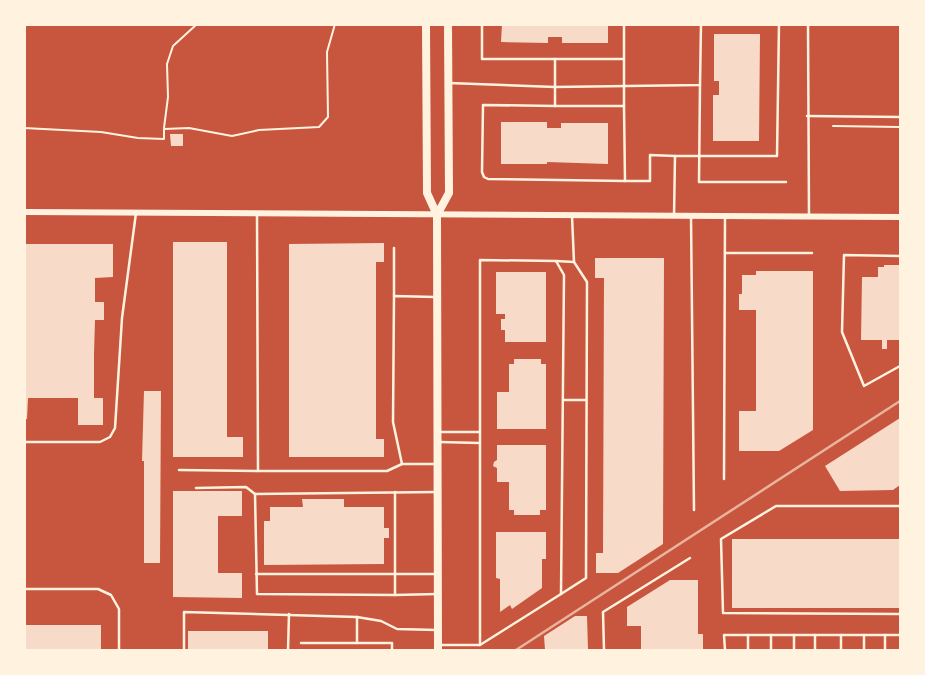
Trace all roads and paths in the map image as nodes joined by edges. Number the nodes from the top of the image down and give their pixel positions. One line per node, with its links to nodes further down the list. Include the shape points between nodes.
1 (197, 24): 23 (path, via 173,46 167,64)
2 (335, 24): 23 (path, via 327,52 328,117 319,127 232,136 189,128)
3 (425, 24): 31 (main road, via 427,193)
4 (448, 24): 12 (main road)
5 (482, 24): 10 (lane, via 482,59)
6 (624, 24): 11 (lane)
7 (701, 24): 13 (lane)
8 (779, 24): 24 (lane, via 777,156)
9 (808, 24): 18 (lane)
10 (555, 59): 11 (lane); 15 (lane)
11 (624, 59): 14 (lane)
12 (449, 83): 15 (lane); 31 (main road, via 449,193)
13 (700, 85): 14 (lane); 24 (lane)
14 (624, 86): 15 (lane); 17 (lane)
15 (555, 87): 16 (lane)
16 (555, 106): 17 (lane); 26 (lane, via 483,105 484,177)
17 (624, 106): 26 (lane)
18 (807, 116): 19 (lane); 36 (lane)
19 (901, 117)
20 (833, 126): 21 (path)
21 (901, 127)
22 (24, 128): 23 (path, via 164,139)
23 (164, 130)
24 (699, 155): 25 (lane); 27 (lane, via 699,182)
25 (675, 156): 26 (lane, via 650,155 650,181); 33 (lane)
26 (625, 181)
27 (786, 182)
28 (24, 212): 29 (street)
29 (136, 213): 30 (street); 51 (lane, via 122,318 115,428 100,442)
30 (257, 214): 31 (street); 57 (lane)
31 (437, 215): 32 (street); 45 (main road)
32 (572, 216): 33 (street); 43 (lane)
33 (674, 216): 34 (street)
34 (691, 216): 35 (street); 64 (lane)
35 (725, 216): 36 (street); 39 (lane)
36 (809, 217): 37 (street)
37 (901, 217)
38 (394, 248): 44 (lane)
39 (725, 253): 40 (lane); 58 (lane)
40 (812, 253)
41 (901, 256): 46 (lane, via 844,254 842,332 864,386)
42 (556, 261): 43 (lane); 47 (lane, via 564,275); 50 (lane, via 480,260)
43 (574, 262): 48 (lane, via 587,282)
44 (394, 296): 45 (lane); 54 (lane, via 393,422)
45 (437, 297): 49 (main road)
46 (901, 366)
47 (564, 400): 48 (lane); 71 (lane)
48 (587, 400): 71 (lane, via 586,578)
49 (437, 432): 50 (lane); 52 (main road)
50 (479, 432): 53 (lane)
51 (24, 442)
52 (437, 442): 53 (lane); 55 (main road)
53 (479, 443): 87 (lane)
54 (402, 464): 55 (lane); 57 (lane, via 387,471)
55 (437, 464): 61 (main road)
56 (179, 470): 57 (lane)
57 (258, 471)
58 (724, 479)
59 (196, 488): 62 (lane, via 246,487)
60 (394, 492): 61 (lane); 62 (lane); 68 (lane)
61 (437, 492): 67 (main road)
62 (255, 494): 66 (lane)
63 (901, 506): 74 (lane, via 776,506 721,539 723,613)
64 (694, 510)
65 (690, 558): 93 (lane, via 603,611)
66 (256, 574): 68 (lane); 72 (lane, via 257,594)
67 (437, 574): 68 (lane); 70 (main road)
68 (395, 575): 72 (lane)
69 (24, 589): 89 (lane, via 98,589 111,595 119,609)
70 (437, 594): 72 (lane); 76 (main road)
71 (561, 594): 87 (lane)
72 (395, 595)
73 (289, 614): 75 (lane); 90 (lane, via 184,612); 91 (lane)
74 (901, 614)
75 (357, 617): 76 (lane, via 397,629); 86 (lane)
76 (437, 630): 88 (main road)
77 (748, 635): 78 (lane); 94 (lane, via 724,635); 95 (lane)
78 (771, 635): 79 (lane); 96 (lane)
79 (794, 635): 80 (lane); 97 (lane)
80 (815, 635): 81 (lane); 98 (lane)
81 (841, 635): 82 (lane); 99 (lane)
82 (864, 635): 83 (lane); 100 (lane)
83 (885, 635): 84 (lane); 101 (lane)
84 (901, 635)
85 (301, 643): 86 (lane)
86 (357, 643): 92 (lane, via 392,643)
87 (480, 645): 88 (lane)
88 (437, 649)
89 (119, 650)
90 (184, 650)
91 (288, 650)
92 (392, 650)
93 (604, 650)
94 (724, 650)
95 (748, 650)
96 (771, 650)
97 (794, 650)
98 (815, 650)
99 (841, 650)
100 (864, 650)
101 (885, 650)

